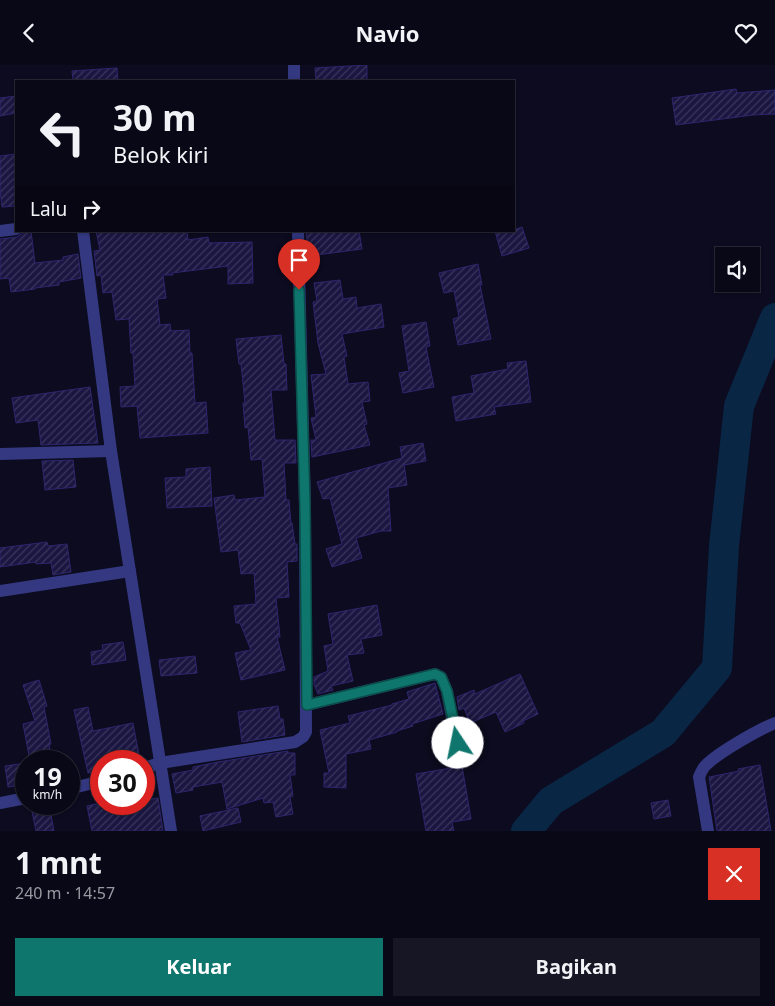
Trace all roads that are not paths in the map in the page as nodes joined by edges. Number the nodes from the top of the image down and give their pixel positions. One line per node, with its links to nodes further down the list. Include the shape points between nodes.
1 (294, 65): 2 (street)
2 (294, 80)
3 (15, 229): 4 (street)
4 (0, 231)
5 (83, 232): 7 (street)
6 (298, 232): 11 (street)
7 (111, 451): 8 (street); 9 (street)
8 (0, 454)
9 (130, 571): 10 (street); 14 (street)
10 (0, 591)
11 (307, 705): 13 (street, via 435,674 441,677 447,691); 14 (street, via 306,732 295,742)
12 (775, 723): 19 (street, via 722,753 702,770 700,777)
13 (458, 743)
14 (160, 763): 15 (street); 18 (street)
15 (155, 765)
16 (15, 800): 17 (street)
17 (0, 803)
18 (171, 831)
19 (708, 831)

